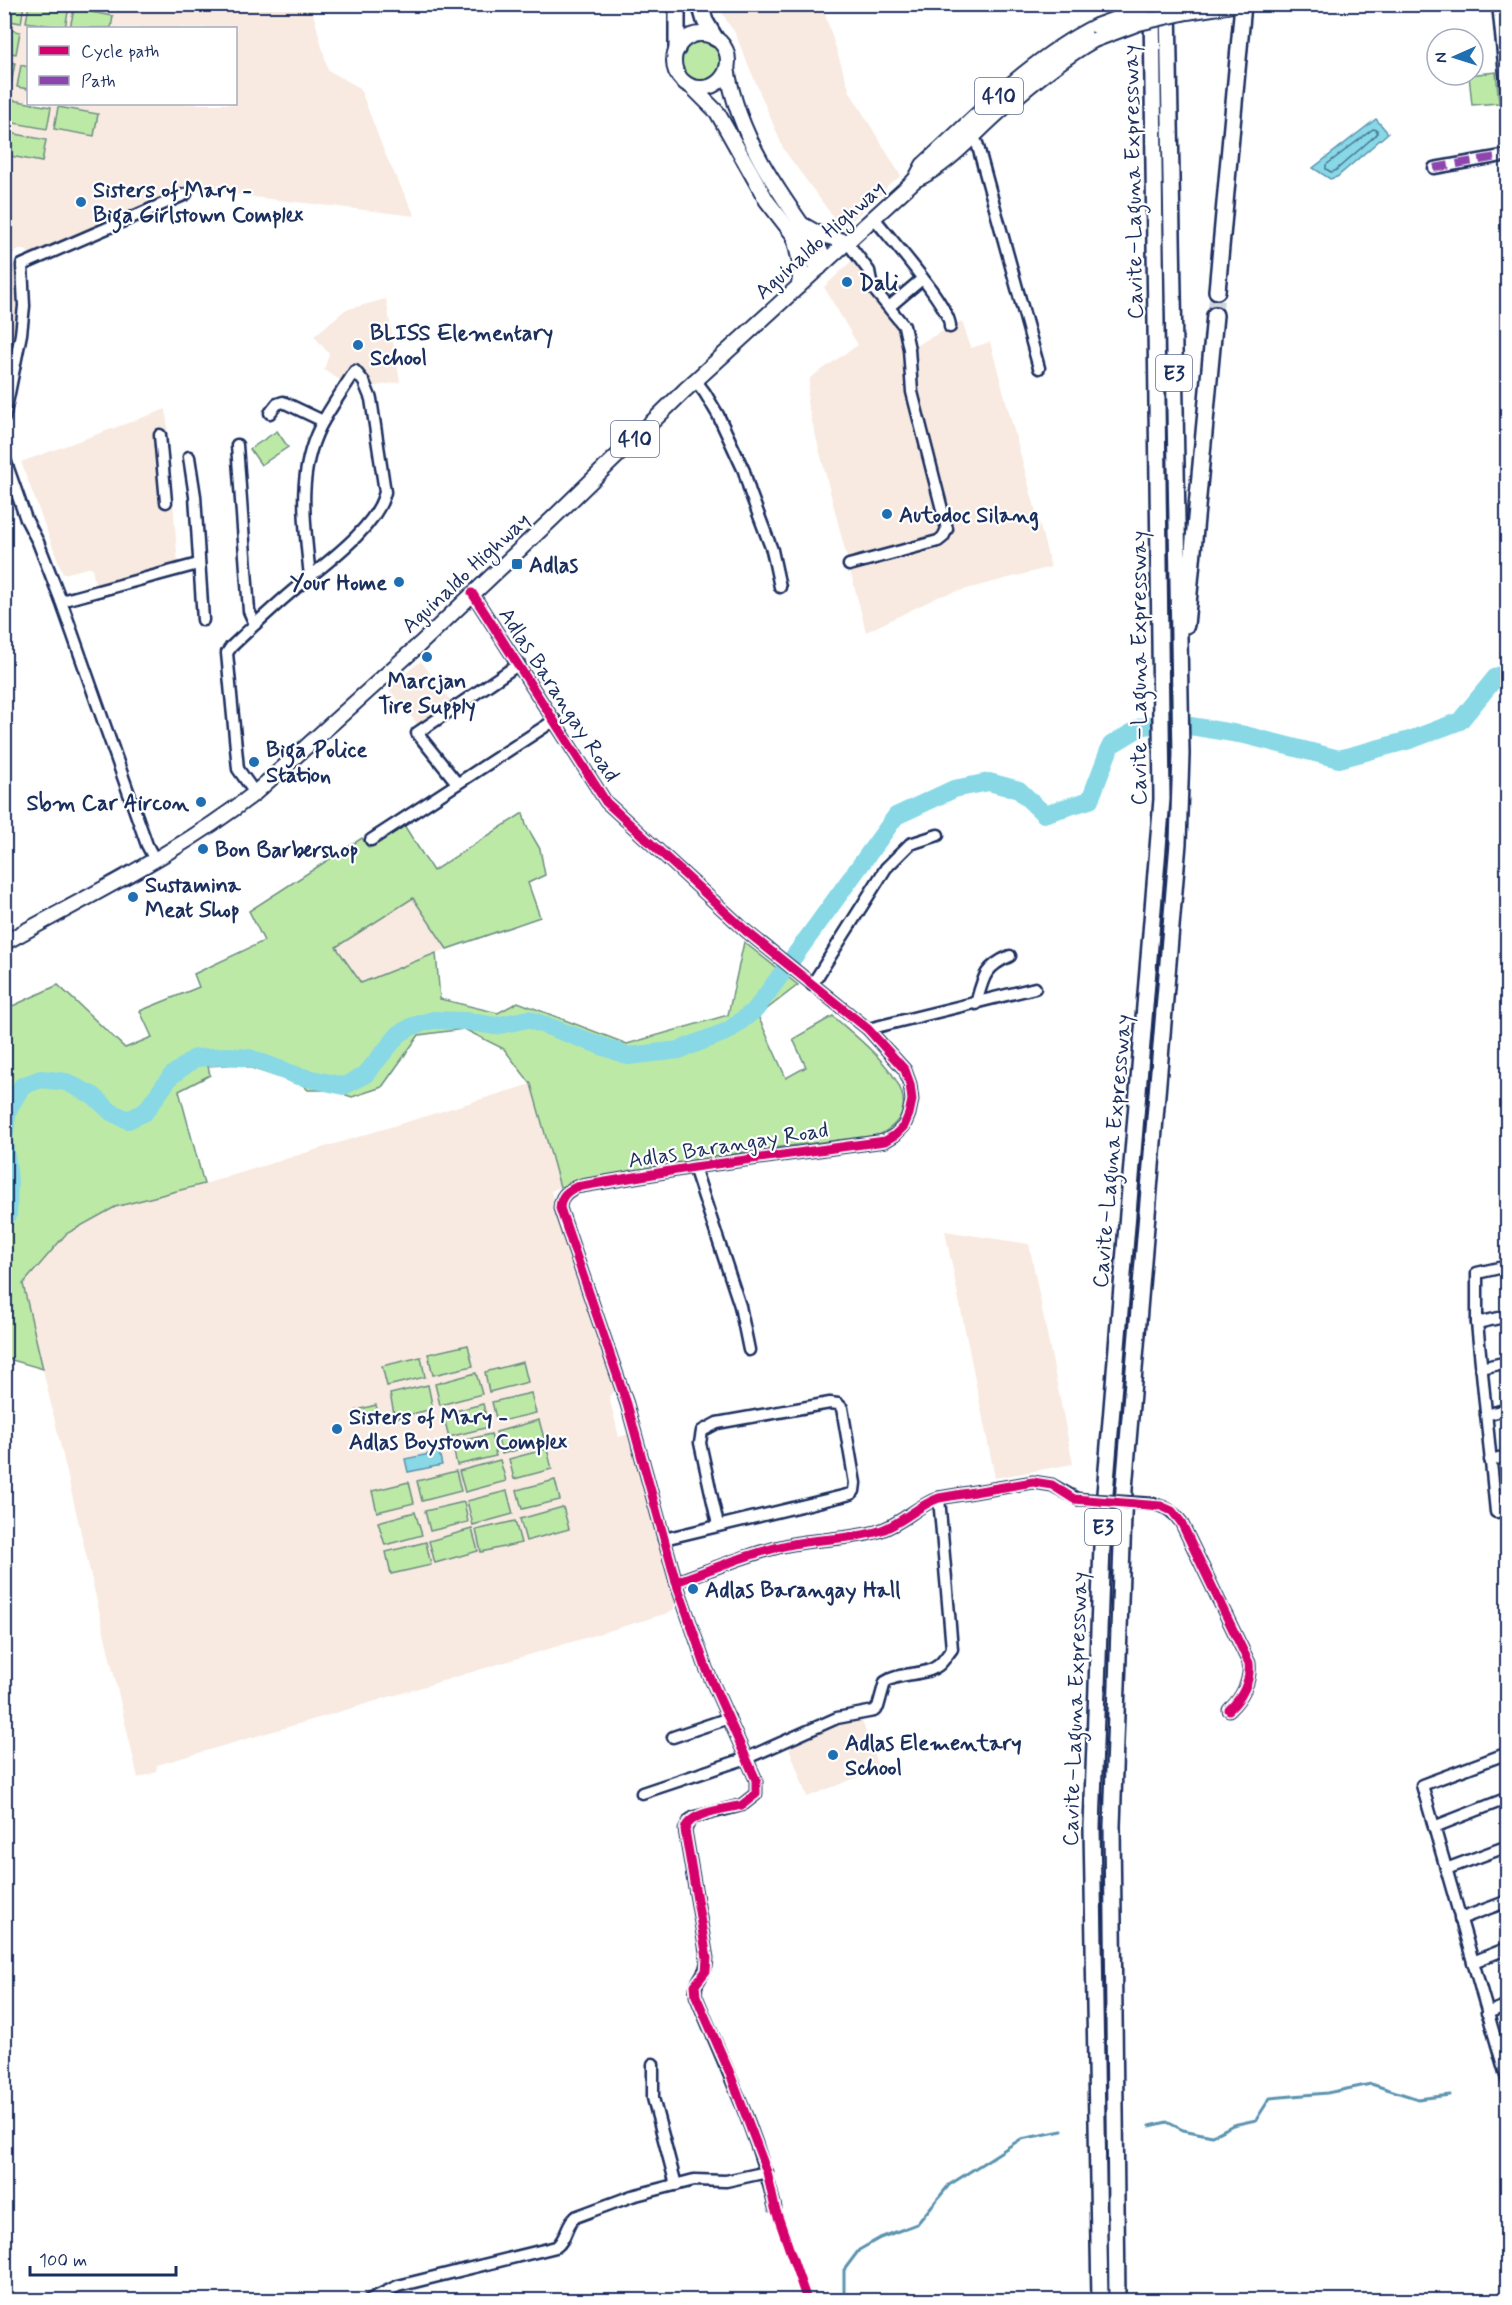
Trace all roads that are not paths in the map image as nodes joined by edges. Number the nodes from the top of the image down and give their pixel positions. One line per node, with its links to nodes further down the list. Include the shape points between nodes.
1 (677, 4): 10 (highway)
2 (700, 4): 9 (highway)
3 (1154, 4): 8 (main road, Aguinaldo Highway / 410, bridge); 101 (highway, Cavite–Laguna Expressway / E3, via 1163,755 1160,844 1103,1518 1092,1827)
4 (1168, 4): 49 (highway, Cavite–Laguna Expressway / E3)
5 (1238, 4): 8 (main road, Aguinaldo Highway / 410, bridge)
6 (1243, 4): 26 (highway)
7 (1498, 4): 13 (street)
8 (1095, 33): 14 (main road, Aguinaldo Highway / 410); 17 (main road, Aguinaldo Highway / 410, via 1064,44 1022,75 922,165)
9 (715, 38): 10 (main road, via 698,34); 11 (main road, via 726,51)
10 (677, 49): 12 (main road, via 676,72)
11 (727, 68): 12 (main road, via 724,76 710,87); 20 (main road, via 734,103 751,141 772,183)
12 (692, 87): 21 (main road, via 723,120 761,191)
13 (1508, 104)
14 (971, 138): 17 (main road, Aguinaldo Highway / 410, via 931,174); 30 (street, via 977,143)
15 (1508, 155): 16 (street)
16 (1434, 168)
17 (915, 180): 19 (main road, Aguinaldo Highway / 410)
18 (186, 194): 33 (street, via 22,266 21,334)
19 (874, 219): 22 (main road, Aguinaldo Highway / 410); 24 (street)
20 (801, 223): 22 (main road, via 819,234); 23 (main road)
21 (793, 236): 23 (main road); 25 (main road, via 800,260)
22 (847, 242): 23 (main road, Aguinaldo Highway / 410); 27 (street, via 869,271 872,287)
23 (823, 264): 25 (main road, Aguinaldo Highway / 410)
24 (922, 279): 27 (street); 29 (street, via 950,319)
25 (799, 286): 31 (main road, Aguinaldo Highway / 410)
26 (1217, 291)
27 (889, 307): 41 (street, via 904,326 907,337 912,392 946,533 938,541)
28 (1215, 315): 49 (highway)
29 (950, 327)
30 (1039, 368)
31 (696, 381): 43 (street, via 718,415 744,471 772,550); 44 (main road, Aguinaldo Highway / 410)
32 (270, 412): 34 (street, via 283,402)
33 (4, 418)
34 (323, 421): 42 (street, via 305,474 304,519); 42 (street, via 355,372 371,399 385,492 368,523)
35 (160, 435): 39 (street)
36 (237, 445): 47 (street, via 249,611)
37 (4, 456): 45 (street)
38 (189, 457): 40 (street)
39 (166, 502)
40 (198, 564): 45 (street); 46 (street)
41 (849, 564)
42 (310, 577): 47 (street)
43 (780, 587)
44 (472, 593): 48 (street, Adlas Barangay Road); 52 (main road, Aguinaldo Highway / 410)
45 (61, 601): 55 (street)
46 (203, 620)
47 (255, 624): 52 (street, via 227,653 238,769)
48 (519, 664): 50 (street, Adlas Barangay Road); 51 (street, via 417,733)
49 (1179, 703): 102 (highway, Cavite–Laguna Expressway / E3, via 1177,855 1124,1489 1112,1826)
50 (555, 720): 51 (street); 58 (street, Adlas Barangay Road, via 606,802 778,959)
51 (457, 783): 54 (street)
52 (255, 793): 55 (main road, Aguinaldo Highway / 410)
53 (938, 835): 58 (street, via 910,844 886,868)
54 (372, 840)
55 (155, 860): 56 (main road, Aguinaldo Highway / 410)
56 (4, 942)
57 (1010, 956): 60 (street, via 986,970)
58 (812, 985): 61 (street, Adlas Barangay Road)
59 (1035, 988): 60 (street)
60 (976, 1004): 61 (street)
61 (868, 1029): 62 (street, Adlas Barangay Road, via 905,1070 910,1084 909,1114 895,1135 885,1141)
62 (694, 1167): 66 (street, via 740,1306); 76 (street, Adlas Barangay Road, via 576,1187 561,1199 560,1208 627,1404)
63 (1508, 1266): 65 (street, via 1477,1273)
64 (1508, 1316): 65 (street)
65 (1477, 1323): 68 (street)
66 (749, 1350)
67 (1508, 1362): 68 (street)
68 (1481, 1368): 70 (street)
69 (1508, 1409): 70 (street)
70 (1486, 1415): 72 (street)
71 (1508, 1456): 72 (street)
72 (1490, 1460): 74 (street, via 1496,1512)
73 (939, 1498): 77 (street, via 927,1502 900,1523 875,1532 789,1545); 78 (street, bridge, via 1034,1482 1053,1485 1077,1499 1166,1508 1180,1522 1249,1663 1247,1682 1238,1702); 82 (street, via 952,1649 933,1669 885,1682 874,1711 829,1721)
74 (1508, 1510)
75 (718, 1525): 75 (street, via 700,1443 702,1431 717,1422 819,1405 838,1404 842,1408 854,1491 843,1497); 76 (street)
76 (664, 1539): 77 (street, Adlas Barangay Road)
77 (676, 1582): 79 (street, Adlas Barangay Road, via 706,1668)
78 (1229, 1710)
79 (729, 1718): 80 (street); 82 (street, Adlas Barangay Road)
80 (673, 1737)
81 (1508, 1753): 85 (street, via 1422,1785)
82 (747, 1758): 83 (street); 97 (street, Adlas Barangay Road, via 756,1780 756,1794 742,1805 694,1817 685,1830 707,1958 706,1971 696,1983 695,1993)
83 (642, 1793)
84 (1508, 1798): 85 (street)
85 (1434, 1827): 87 (street)
86 (1508, 1846): 87 (street)
87 (1446, 1869): 89 (street)
88 (1508, 1901): 89 (street)
89 (1460, 1919): 91 (street)
90 (1508, 1948): 91 (street)
91 (1473, 1962): 93 (street)
92 (1508, 2005): 93 (street)
93 (1487, 2013): 94 (street)
94 (1503, 2051): 96 (street)
95 (653, 2064): 98 (street, via 654,2098)
96 (1508, 2082)
97 (767, 2172): 98 (street); 99 (street)
98 (676, 2185): 100 (street, via 575,2217 556,2247 398,2286)
99 (775, 2208)
100 (369, 2301)
101 (1100, 2301)
102 (1117, 2301)

